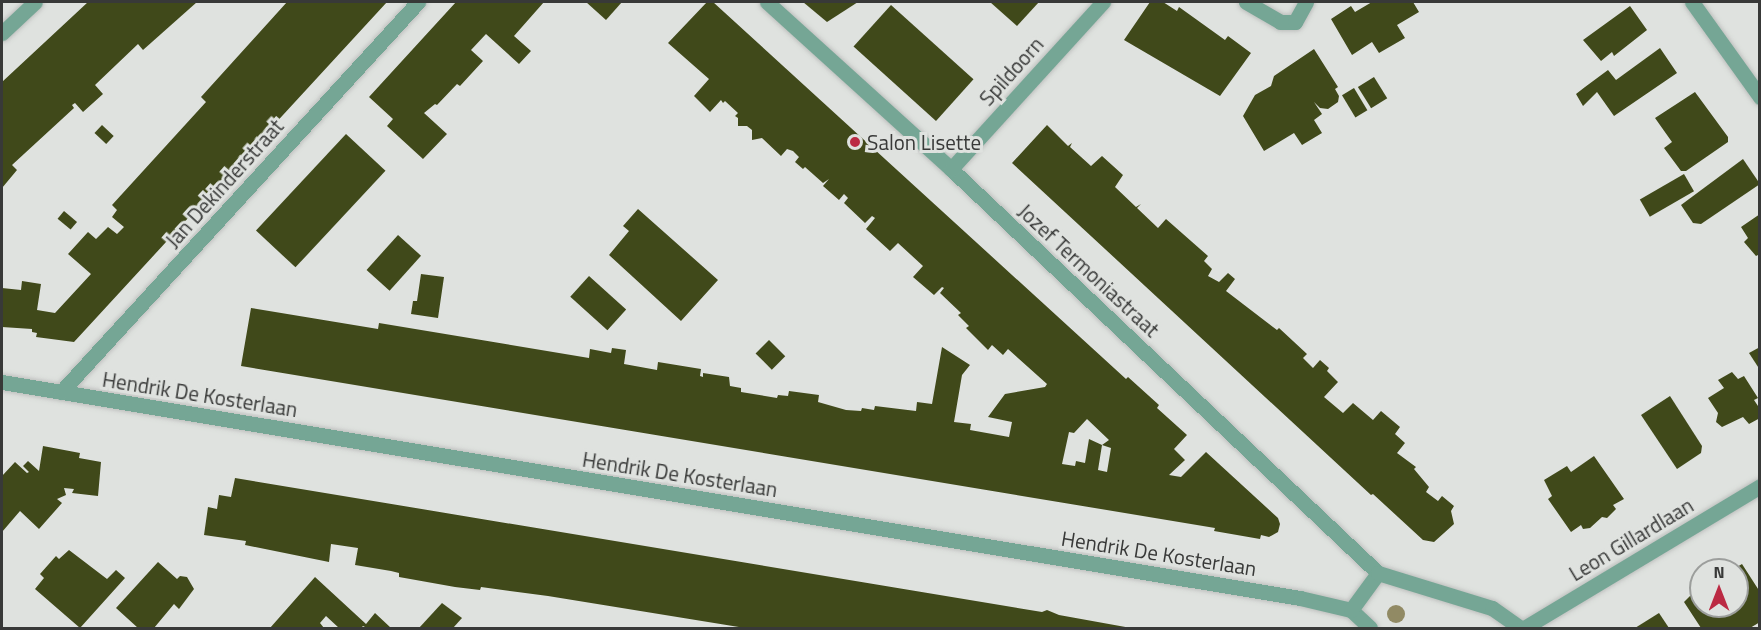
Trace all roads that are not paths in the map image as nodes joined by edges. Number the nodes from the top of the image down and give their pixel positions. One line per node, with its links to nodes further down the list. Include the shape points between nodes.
1 (35, 2): 8 (street)
2 (418, 2): 12 (street, Jan Dekinderstraat)
3 (767, 2): 10 (street, Jozef Termoniastraat)
4 (1102, 2): 10 (street, Spildoorn)
5 (1246, 2): 6 (street, via 1280,22 1295,22)
6 (1305, 2)
7 (1692, 2): 9 (street)
8 (2, 33)
9 (1760, 97)
10 (951, 169): 14 (street, Jozef Termoniastraat)
11 (2, 382): 12 (street, Hendrik De Kosterlaan)
12 (61, 392): 15 (street, Hendrik De Kosterlaan, via 1300,598)
13 (1760, 486): 17 (street, Leon Gillardlaan)
14 (1378, 573): 15 (street); 17 (street, via 1492,608)
15 (1350, 610): 16 (street, Hendrik De Kosterlaan)
16 (1370, 628)
17 (1522, 628)

